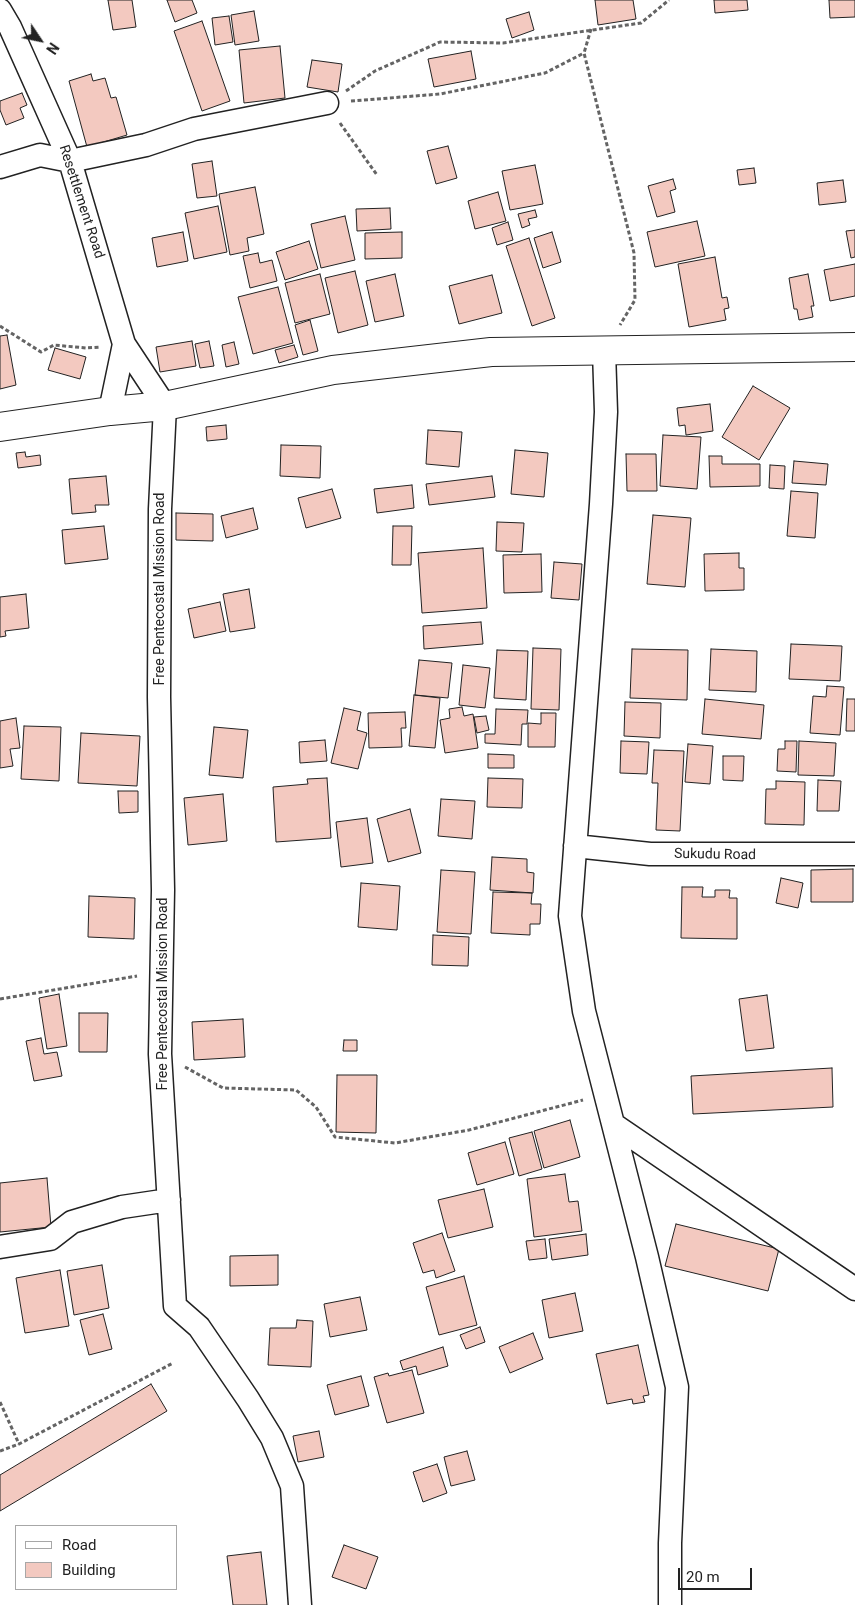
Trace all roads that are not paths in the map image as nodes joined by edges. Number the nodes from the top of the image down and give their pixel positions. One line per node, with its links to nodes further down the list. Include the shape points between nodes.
1 (0, 10): 3 (street, Resettlement Road)
2 (328, 103): 3 (street, via 202,127 146,145)
3 (70, 161): 4 (street, via 40,155); 5 (street, Resettlement Road)
4 (0, 167)
5 (124, 344): 8 (street, Resettlement Road); 9 (street, Resettlement Road)
6 (855, 347): 7 (main road)
7 (604, 351): 8 (main road, via 491,352 333,370); 11 (street, via 606,412 601,504)
8 (165, 406): 9 (main road); 14 (street, Free Pentecostal Mission Road, via 160,528 160,1054)
9 (110, 411): 10 (main road)
10 (0, 427)
11 (575, 846): 12 (street, Sukudu Road, via 650,854); 13 (street, via 570,916 584,1011)
12 (855, 854)
13 (613, 1124): 16 (street); 18 (street, via 678,1387)
14 (168, 1200): 15 (street, via 122,1207 72,1222 50,1239); 17 (street, Free Pentecostal Mission Road, via 175,1306 199,1327 248,1399 272,1438 292,1486)
15 (0, 1247)
16 (855, 1289)
17 (300, 1605)
18 (670, 1605)

